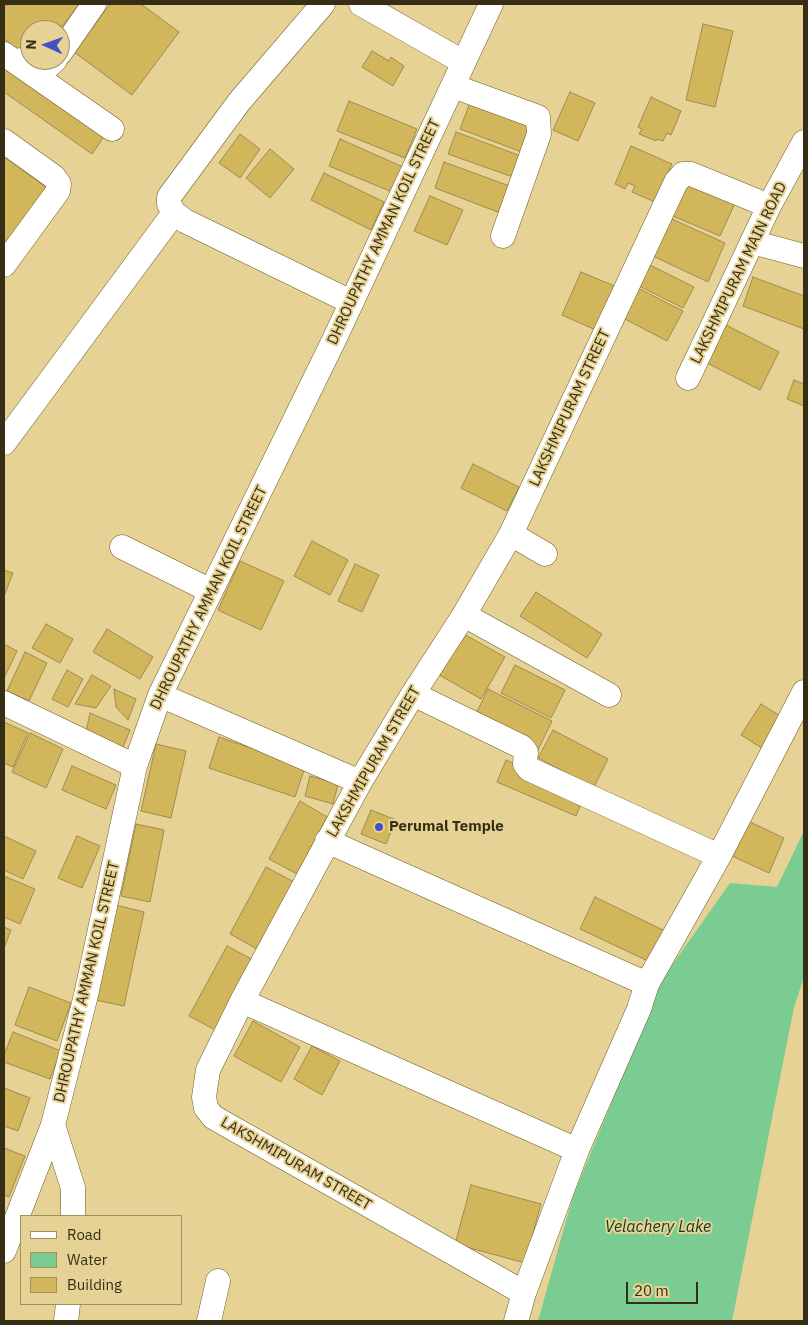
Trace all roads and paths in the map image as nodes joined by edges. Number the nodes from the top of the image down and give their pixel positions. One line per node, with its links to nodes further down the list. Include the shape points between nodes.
1 (94, 4): 5 (street)
2 (323, 4): 15 (street, via 239,102 169,197)
3 (361, 4): 9 (street)
4 (491, 4): 9 (street, DHROUPATHY AMMAN KOIL STREET)
5 (70, 39)
6 (4, 47): 8 (street)
7 (4, 54): 11 (street)
8 (20, 59)
9 (463, 62): 10 (street, DHROUPATHY AMMAN KOIL STREET)
10 (452, 86): 16 (street, via 538,117 539,134); 20 (street, DHROUPATHY AMMAN KOIL STREET)
11 (112, 129)
12 (4, 141): 19 (street, via 59,184 58,191)
13 (804, 142): 14 (street, LAKSHMIPURAM MAIN ROAD)
14 (769, 206): 17 (street, LAKSHMIPURAM MAIN ROAD); 23 (street, LAKSHMIPURAM STREET, via 691,174 683,174 676,182)
15 (174, 213): 20 (street); 22 (street)
16 (502, 236)
17 (752, 242): 18 (street); 21 (street, LAKSHMIPURAM MAIN ROAD)
18 (804, 256)
19 (4, 265)
20 (351, 302): 26 (street, DHROUPATHY AMMAN KOIL STREET)
21 (688, 378)
22 (4, 443)
23 (510, 534): 25 (street); 27 (street, LAKSHMIPURAM STREET)
24 (122, 547): 26 (street)
25 (545, 554)
26 (211, 592): 30 (street, DHROUPATHY AMMAN KOIL STREET)
27 (464, 615): 29 (street, LAKSHMIPURAM STREET); 31 (street)
28 (804, 692): 36 (street)
29 (412, 694): 34 (street, LAKSHMIPURAM STREET); 36 (street, via 522,747 526,752 525,764 529,768)
30 (160, 695): 33 (street, DHROUPATHY AMMAN KOIL STREET); 34 (street)
31 (609, 695)
32 (4, 703): 33 (street)
33 (135, 766): 39 (street, DHROUPATHY AMMAN KOIL STREET, via 86,995)
34 (360, 782): 35 (street, LAKSHMIPURAM STREET)
35 (327, 841): 37 (street); 38 (street, LAKSHMIPURAM STREET)
36 (719, 856): 37 (street)
37 (647, 984): 40 (street)
38 (242, 1001): 40 (street); 44 (street, LAKSHMIPURAM STREET, via 208,1070 204,1097 206,1108 213,1117)
39 (53, 1125): 41 (street, via 73,1188); 42 (street, DHROUPATHY AMMAN KOIL STREET)
40 (577, 1150): 44 (street)
41 (73, 1215)
42 (4, 1251)
43 (218, 1282): 47 (street)
44 (524, 1293): 48 (street)
45 (68, 1305): 46 (street)
46 (66, 1321)
47 (209, 1321)
48 (516, 1321)

